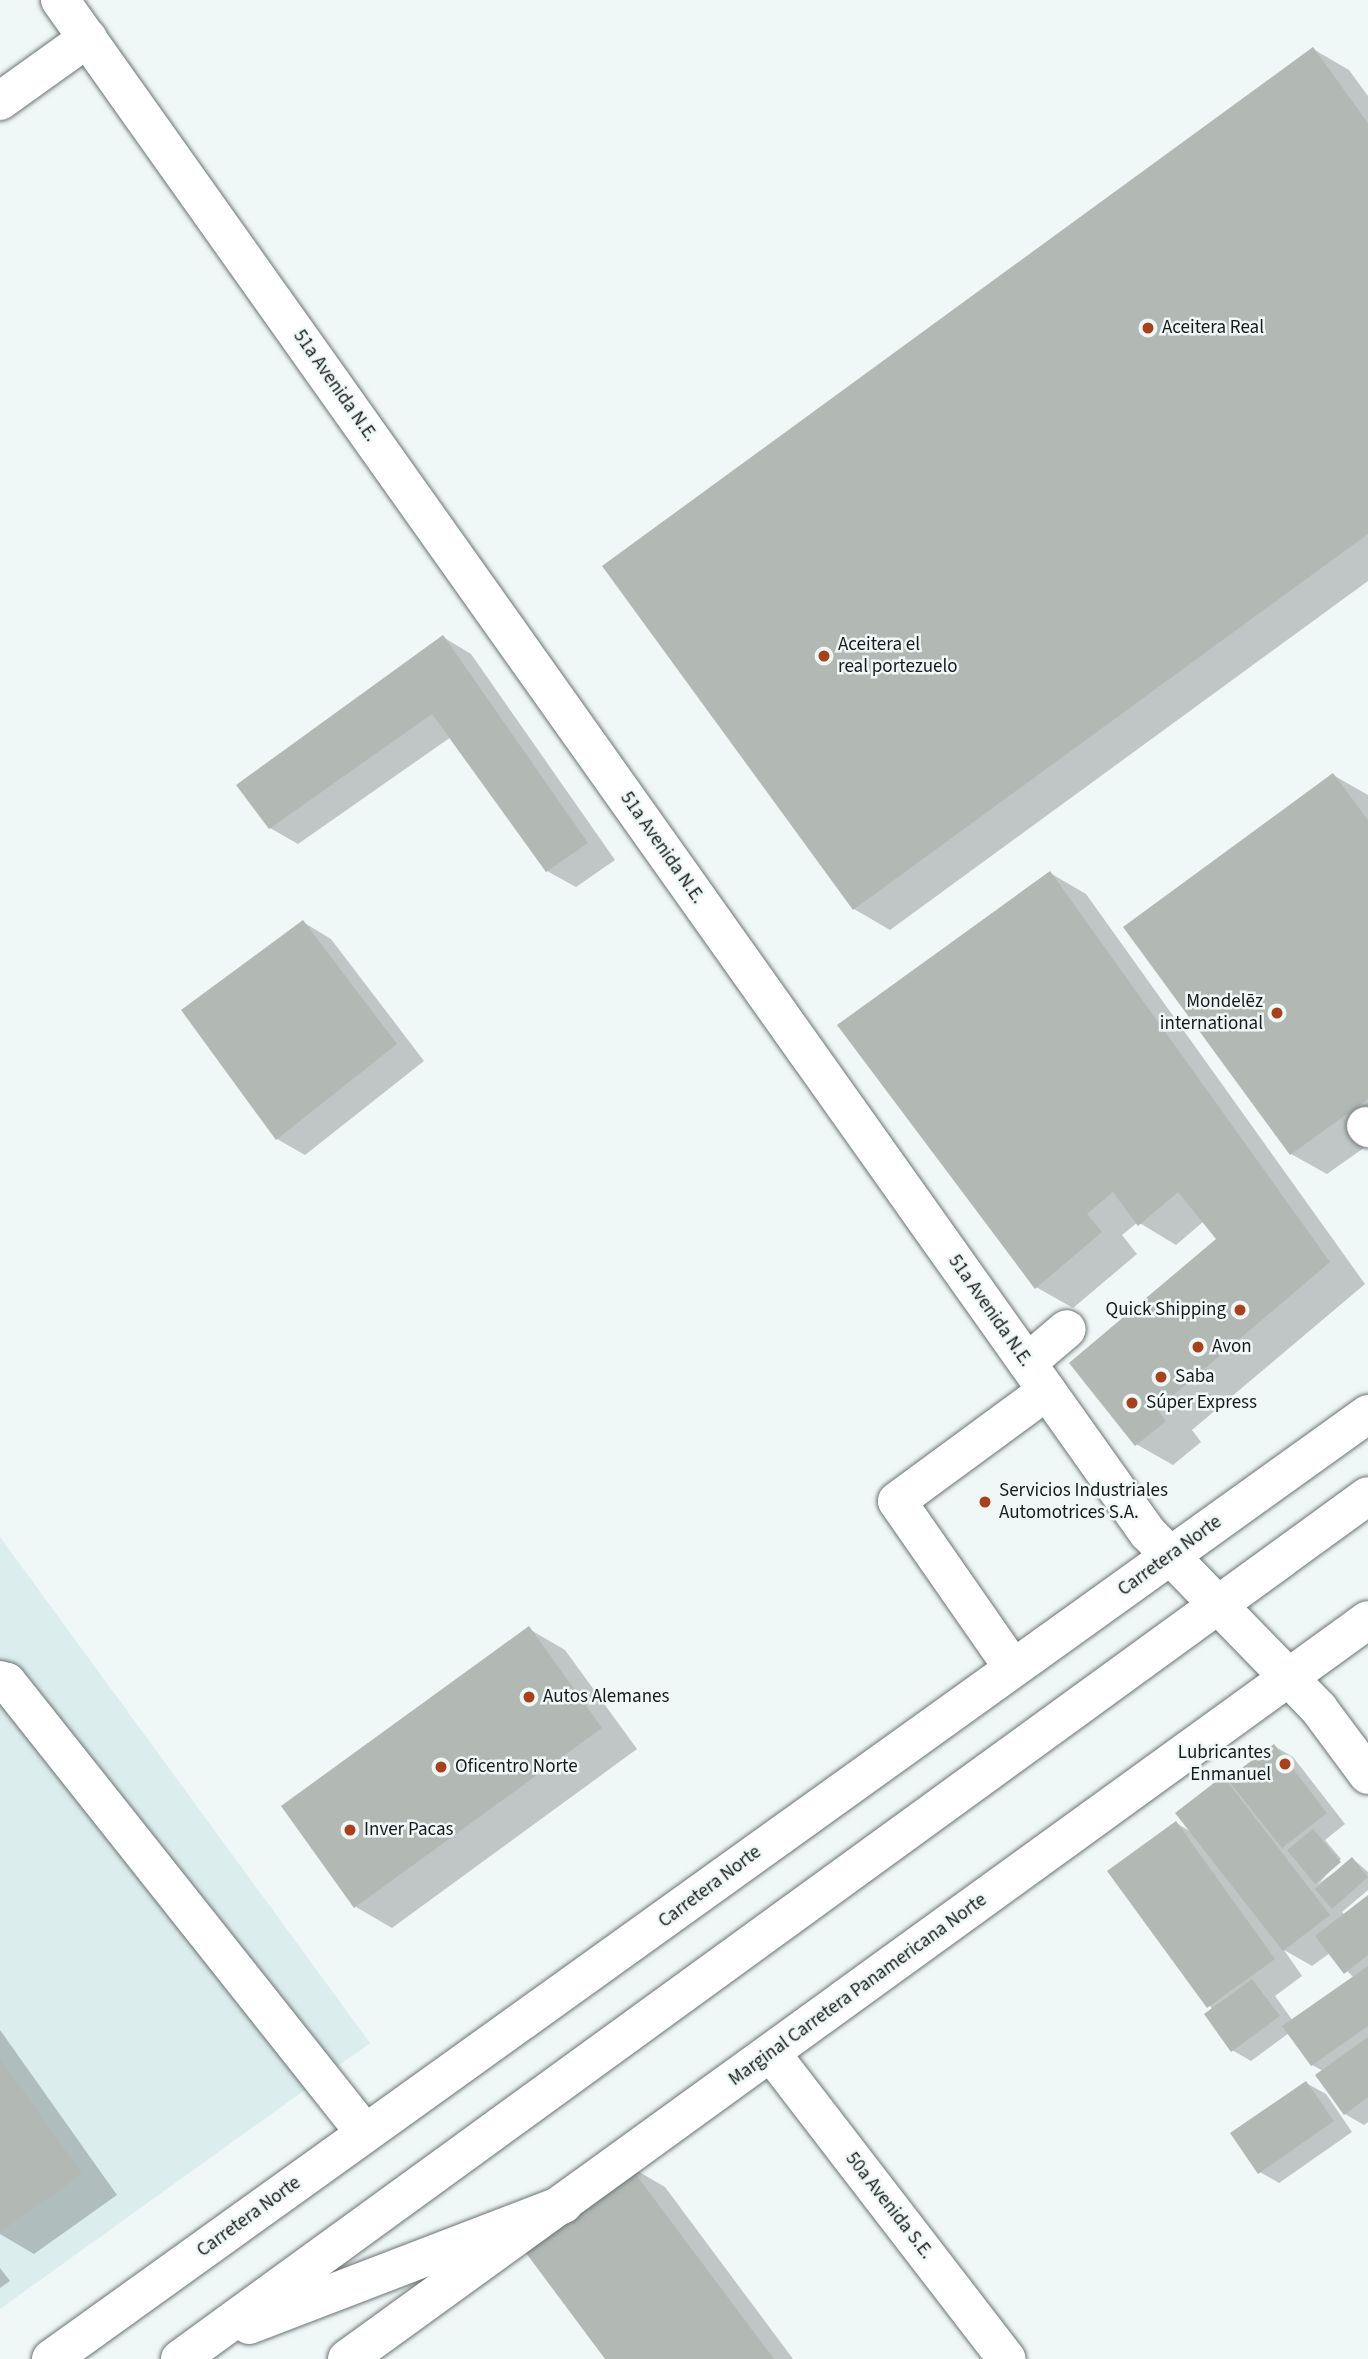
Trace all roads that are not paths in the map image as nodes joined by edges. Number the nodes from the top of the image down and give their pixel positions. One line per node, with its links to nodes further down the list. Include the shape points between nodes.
1 (61, 0): 2 (main road, 51a Avenida N.E.)
2 (88, 38): 3 (main road); 5 (main road, 51a Avenida N.E.)
3 (0, 101)
4 (1067, 1329): 5 (main road)
5 (1037, 1377): 8 (main road, 51a Avenida N.E., via 1147,1533); 11 (main road, via 897,1501)
6 (1368, 1414): 8 (main road, Carretera Norte)
7 (1368, 1496): 9 (main road)
8 (1169, 1556): 9 (main road, 51a Avenida N.E.); 11 (main road, Carretera Norte)
9 (1218, 1605): 12 (main road, 51a Avenida N.E.); 18 (main road)
10 (1368, 1620): 12 (main road, Marginal Carretera Panamericana Norte)
11 (1013, 1668): 16 (main road, Carretera Norte, via 592,1975)
12 (1287, 1678): 14 (main road, 51a Avenida N.E., via 1319,1709); 15 (main road, Marginal Carretera Panamericana Norte)
13 (0, 1680): 16 (main road, via 8,1682)
14 (1368, 1775)
15 (771, 2053): 17 (main road, Marginal Carretera Panamericana Norte); 21 (main road, 50a Avenida S.E.)
16 (365, 2133): 19 (main road, Carretera Norte)
17 (564, 2204): 18 (main road); 20 (main road, Marginal Carretera Panamericana Norte)
18 (191, 2351)
19 (51, 2359)
20 (347, 2359)
21 (1007, 2359)

